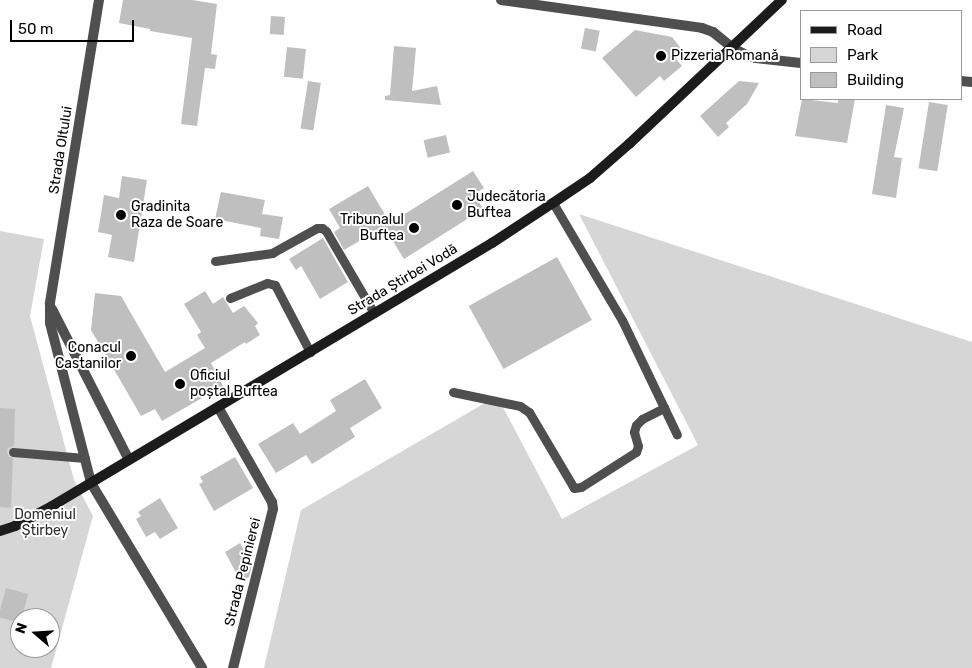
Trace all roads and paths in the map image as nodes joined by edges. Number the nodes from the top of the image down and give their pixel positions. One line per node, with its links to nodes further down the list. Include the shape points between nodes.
1 (99, 0): 9 (street, Strada Oltului)
2 (501, 0): 4 (street, via 702,28 724,38)
3 (782, 0): 4 (street, Strada Știrbei Vodă)
4 (733, 48): 5 (street, via 756,58); 6 (street, Strada Știrbei Vodă, via 590,178)
5 (800, 63)
6 (553, 203): 10 (street, Strada Știrbei Vodă); 14 (lane, via 622,320)
7 (215, 261): 10 (lane, via 272,253 322,228)
8 (230, 298): 11 (lane, via 267,283 275,285)
9 (50, 304): 17 (street, Strada Oltului, via 50,323); 18 (street)
10 (374, 313): 11 (street, Strada Știrbei Vodă)
11 (310, 352): 13 (street, Strada Știrbei Vodă)
12 (453, 392): 14 (lane, via 520,406 529,412 574,488 582,487 636,452 636,425)
13 (218, 407): 18 (street, Strada Știrbei Vodă); 22 (street, Strada Pepinierei, via 273,509)
14 (664, 408): 15 (lane)
15 (677, 435)
16 (14, 452): 17 (lane)
17 (85, 458): 19 (street, Strada Oltului)
18 (129, 460): 19 (street, Strada Știrbei Vodă)
19 (91, 483): 20 (street, Strada Știrbei Vodă, via 15,526); 21 (street)
20 (0, 531)
21 (202, 668)
22 (234, 668)

